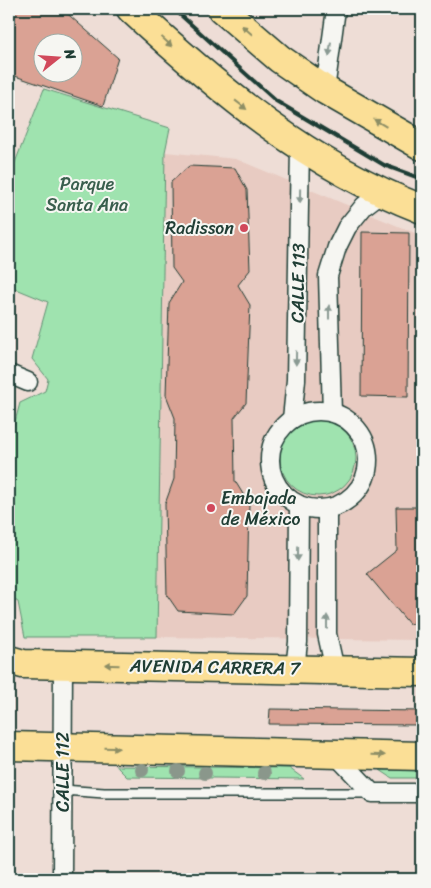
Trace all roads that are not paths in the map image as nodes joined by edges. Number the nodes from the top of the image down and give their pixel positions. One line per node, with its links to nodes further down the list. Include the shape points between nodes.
1 (131, 9): 6 (main road, one-way to 6, via 203,75)
2 (222, 9): 4 (main road, one-way to 2, via 280,59)
3 (336, 9): 4 (street, one-way to 4)
4 (324, 90): 5 (main road, one-way to 4)
5 (422, 146)
6 (300, 147): 7 (main road); 12 (street, CALLE 113, one-way to 12, via 296,380)
7 (381, 193): 8 (main road); 11 (street, CALLE 113, one-way to 7, via 328,276 347,227 364,206)
8 (422, 209)
9 (9, 374): 10 (street)
10 (28, 382)
11 (332, 414): 12 (street, via 305,413); 14 (street, via 345,419 356,429 365,448 367,469 354,495)
12 (292, 419): 13 (street, via 274,440 270,466 279,489)
13 (299, 505): 14 (street); 17 (street, one-way to 17, via 298,642)
14 (326, 509): 18 (street, one-way to 14, via 328,634)
15 (9, 660): 16 (main road, AVENIDA CARRERA 7, via 23,664)
16 (63, 664): 17 (main road, AVENIDA CARRERA 7, one-way to 16); 21 (street, CALLE 112)
17 (292, 669): 18 (main road, AVENIDA CARRERA 7)
18 (335, 670): 19 (main road, AVENIDA CARRERA 7)
19 (422, 672)
20 (9, 746): 21 (main road)
21 (63, 746): 22 (main road, one-way to 22); 24 (street, CALLE 112)
22 (335, 754): 23 (main road, one-way to 23); 25 (street)
23 (422, 756)
24 (63, 790): 25 (lane, via 104,793); 27 (street, CALLE 112)
25 (372, 793): 26 (street)
26 (422, 793)
27 (62, 879)

